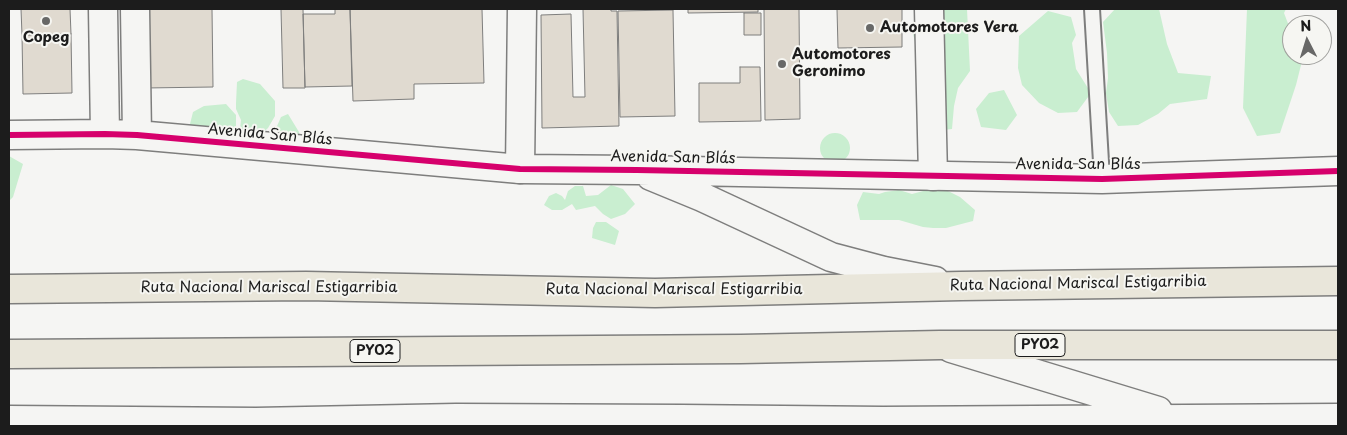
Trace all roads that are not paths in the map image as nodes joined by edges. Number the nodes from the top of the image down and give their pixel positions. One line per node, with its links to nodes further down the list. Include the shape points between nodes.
1 (103, 9): 6 (street)
2 (135, 9): 8 (street)
3 (522, 9): 9 (street)
4 (929, 9): 12 (street)
5 (1092, 9): 13 (lane)
6 (105, 134): 7 (street, Avenida San Blás); 8 (street, Avenida San Blás)
7 (9, 135)
8 (137, 136): 9 (street, Avenida San Blás)
9 (520, 169): 10 (street, Avenida San Blás)
10 (637, 170): 12 (street, Avenida San Blás); 15 (street, via 831,257)
11 (1338, 171): 13 (street, Avenida San Blás)
12 (933, 176): 13 (street, Avenida San Blás)
13 (1102, 179)
14 (1338, 281): 15 (highway, Ruta Nacional Mariscal Estigarribia)
15 (961, 286): 16 (highway, Ruta Nacional Mariscal Estigarribia, via 655,293 306,286)
16 (9, 289)
17 (940, 345): 18 (highway, PY02); 19 (highway, PY02); 21 (street)
18 (1338, 345)
19 (9, 354)
20 (1338, 418): 21 (street)
21 (1185, 419): 24 (street)
22 (9, 420): 23 (street)
23 (268, 424): 24 (street, via 456,418)
24 (945, 424)

